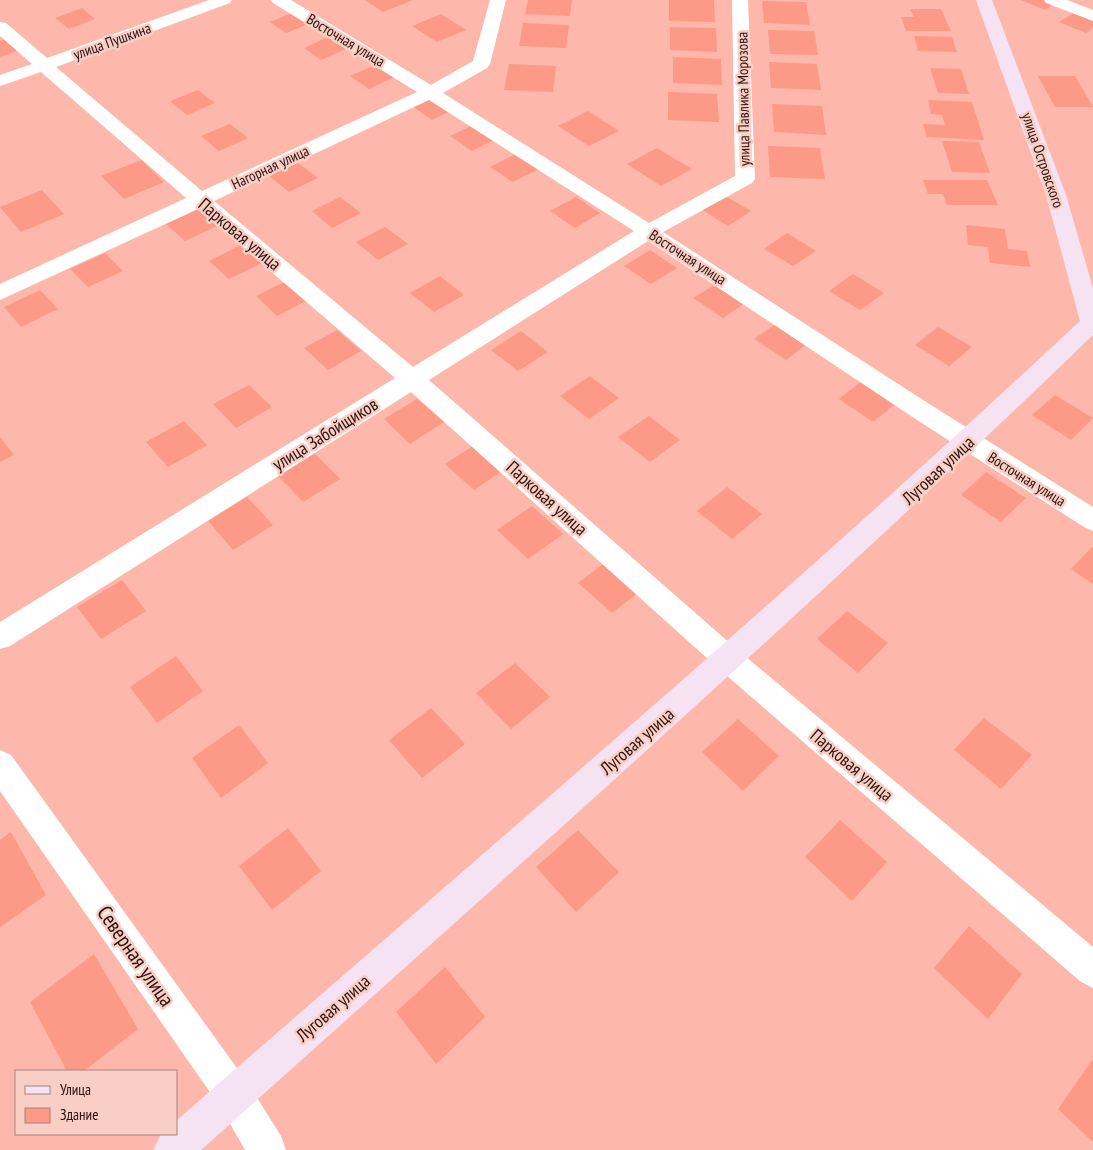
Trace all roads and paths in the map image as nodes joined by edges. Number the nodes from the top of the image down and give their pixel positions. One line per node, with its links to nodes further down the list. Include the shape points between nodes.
1 (224, 0): 9 (street, улица Пушкина)
2 (279, 0): 11 (street, Восточная улица)
3 (498, 0): 11 (street, Нагорная улица, via 481,64)
4 (740, 0): 13 (street, улица Павлика Морозова, via 745,178)
5 (984, 0): 15 (main road, улица Островского, via 1056,195)
6 (1052, 0): 7 (street)
7 (1093, 16)
8 (0, 27): 9 (street, Парковая улица)
9 (43, 65): 10 (street, улица Пушкина); 12 (street, Парковая улица)
10 (0, 81)
11 (431, 92): 12 (street, Нагорная улица); 13 (street, Восточная улица)
12 (200, 200): 14 (street, Нагорная улица); 16 (street, Парковая улица)
13 (648, 231): 16 (street, улица Забойщиков); 17 (street, Восточная улица)
14 (0, 293)
15 (1092, 322): 17 (main road, Луговая улица)
16 (413, 380): 19 (street, улица Забойщиков); 20 (street, Парковая улица)
17 (968, 442): 18 (street, Восточная улица); 20 (main road, Луговая улица)
18 (1093, 520)
19 (0, 637)
20 (729, 660): 22 (street, Парковая улица); 23 (main road, Луговая улица)
21 (0, 765): 23 (street, Северная улица)
22 (1093, 970)
23 (234, 1095): 24 (main road, Луговая улица); 25 (street, Северная улица)
24 (172, 1150)
25 (267, 1150)

